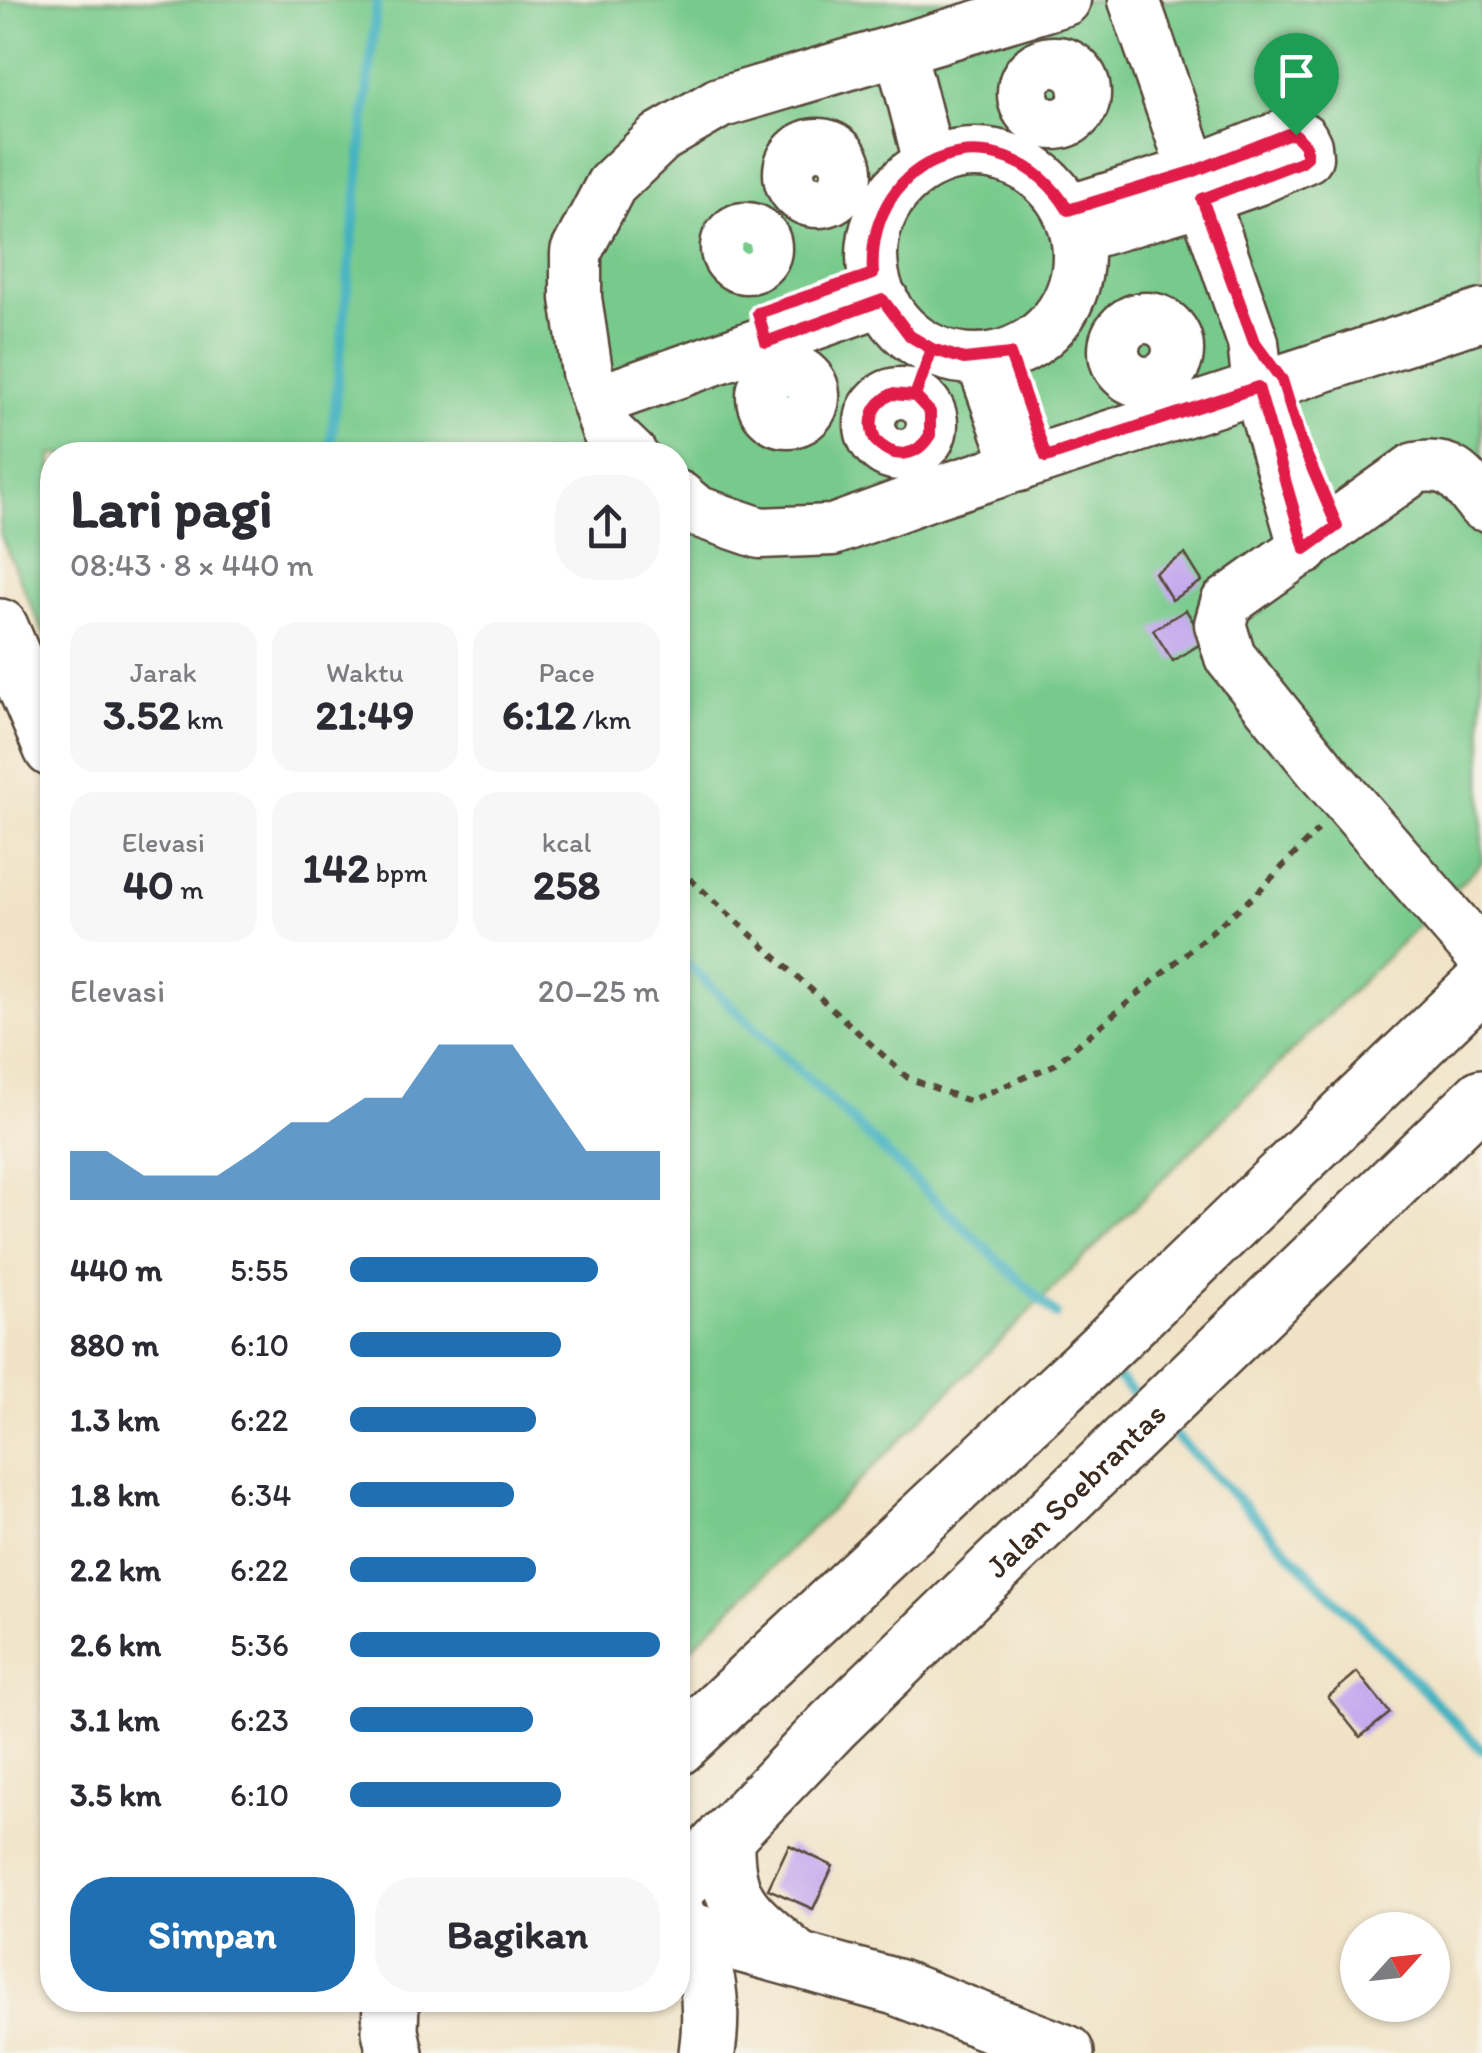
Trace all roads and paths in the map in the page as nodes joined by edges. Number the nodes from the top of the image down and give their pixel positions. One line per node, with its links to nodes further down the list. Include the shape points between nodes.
1 (1065, 0): 3 (lane)
2 (1134, 0): 5 (lane)
3 (913, 46): 4 (lane); 14 (lane, via 718,103 660,137 611,185 576,252 576,298)
4 (941, 158): 6 (lane, via 1001,156 1032,143 1042,176); 7 (lane, via 868,190 878,220 872,245)
5 (1197, 185): 6 (lane); 13 (lane)
6 (1073, 224): 8 (lane, via 1079,262)
7 (878, 287): 11 (lane, via 910,336); 14 (lane)
8 (1065, 308): 10 (lane); 12 (lane, via 1032,342)
9 (1482, 315): 13 (lane)
10 (1117, 337)
11 (932, 349): 12 (lane, via 964,359); 15 (lane)
12 (996, 356): 17 (lane)
13 (1264, 369): 17 (lane); 20 (lane, via 1301,442)
14 (592, 387): 16 (lane, via 607,431)
15 (915, 396)
16 (618, 442)
17 (1032, 462): 19 (lane, via 833,530 760,533)
18 (1475, 484): 20 (lane, via 1436,464 1415,468)
19 (690, 506)
20 (1321, 538): 23 (lane, via 1226,604 1220,624 1230,657)
21 (0, 627): 22 (main road)
22 (40, 721)
23 (1347, 801): 24 (path, via 1256,894 1054,1065 970,1101 908,1078); 25 (lane)
24 (690, 879)
25 (1482, 956)
26 (1482, 983): 28 (main road)
27 (1482, 1097): 29 (main road, Jalan Soebrantas)
28 (690, 1736)
29 (726, 1836): 30 (main road, Jalan Soebrantas); 33 (main road, via 730,1887 742,1910)
30 (690, 1895)
31 (690, 1914): 33 (main road)
32 (690, 1932): 34 (main road, via 706,1971 712,2017)
33 (793, 1956): 35 (main road, via 896,1987)
34 (707, 2053)
35 (1066, 2053)

